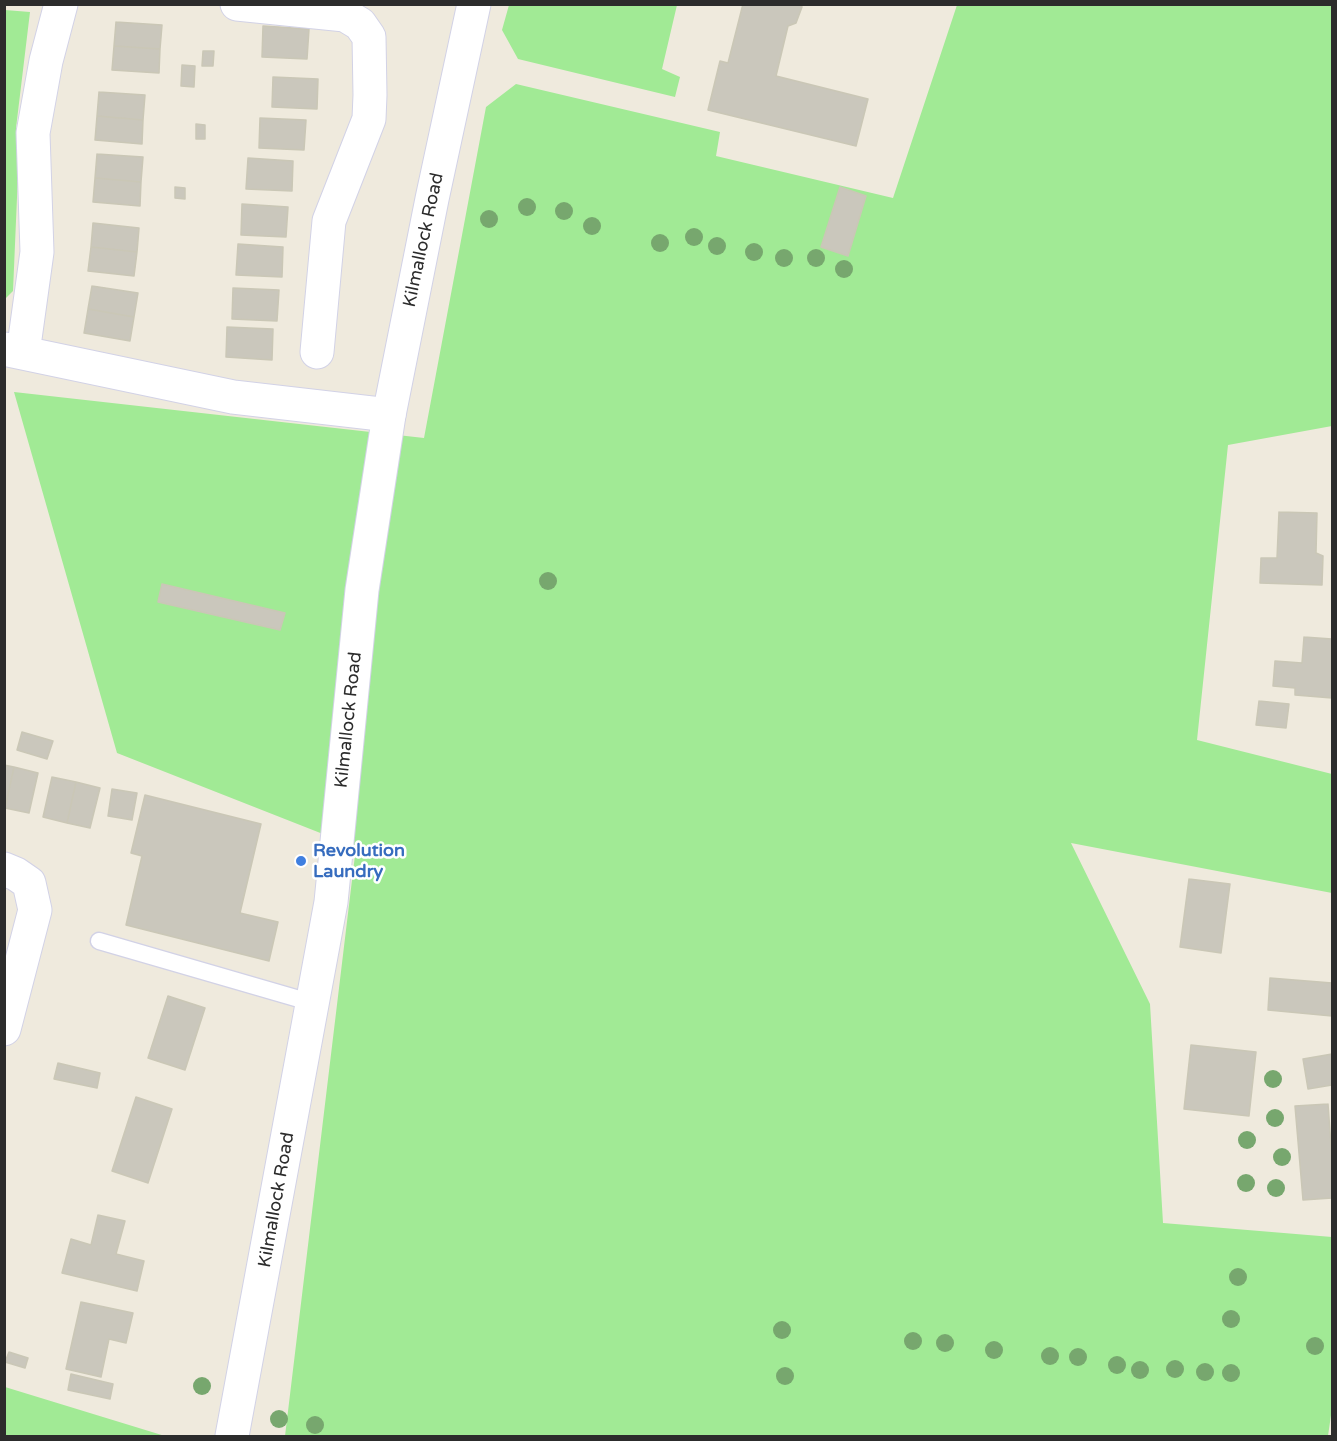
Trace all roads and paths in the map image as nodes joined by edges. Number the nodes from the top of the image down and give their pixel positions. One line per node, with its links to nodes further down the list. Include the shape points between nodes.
1 (61, 4): 4 (main road, via 33,133 37,252)
2 (237, 4): 5 (main road, via 345,15 360,24 369,37 369,119 338,222)
3 (474, 4): 6 (main road, Kilmallock Road)
4 (14, 351): 6 (main road, via 233,398)
5 (317, 352)
6 (389, 415): 9 (main road, Kilmallock Road, via 362,590 331,902)
7 (4, 869): 10 (main road, via 29,883 35,910)
8 (99, 941): 9 (lane)
9 (312, 1004): 11 (main road, Kilmallock Road)
10 (4, 1029)
11 (232, 1437)

